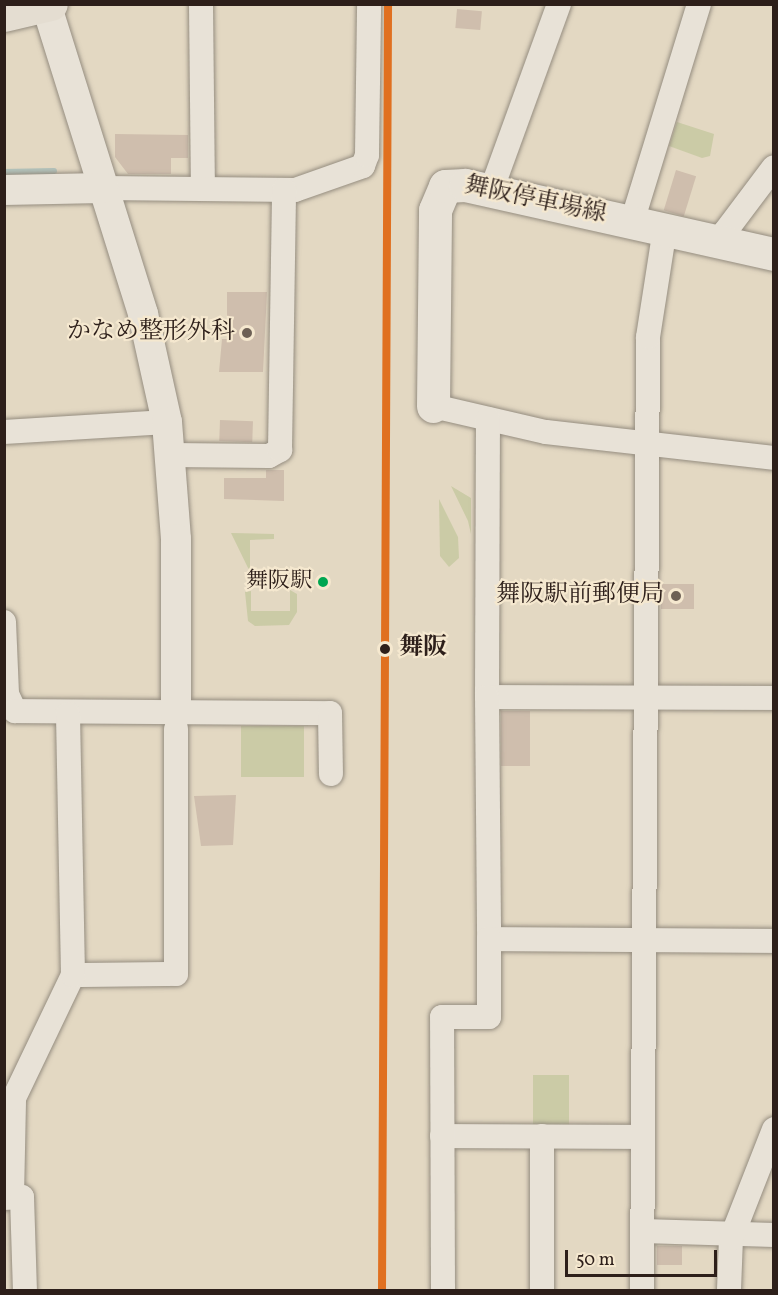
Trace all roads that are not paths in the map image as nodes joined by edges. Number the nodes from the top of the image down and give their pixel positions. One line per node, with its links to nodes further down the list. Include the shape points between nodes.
1 (201, 4): 9 (street)
2 (369, 4): 11 (street, via 367,161 358,169)
3 (559, 4): 12 (street)
4 (699, 4): 13 (street)
5 (48, 5): 6 (main road); 8 (street)
6 (4, 15)
7 (774, 167): 15 (street, via 725,232)
8 (103, 188): 9 (street); 10 (street); 19 (street, via 143,315)
9 (202, 189): 11 (street)
10 (4, 190)
11 (284, 190): 22 (street, via 280,450 269,456)
12 (491, 191): 13 (main road, 舞阪停車場線); 17 (main road, 舞阪停車場線, via 456,183 445,186 436,201)
13 (632, 222): 14 (main road, 舞阪停車場線)
14 (665, 229): 15 (main road, 舞阪停車場線); 21 (street, via 648,337)
15 (723, 242): 16 (main road, 舞阪停車場線)
16 (774, 254)
17 (433, 406): 18 (street)
18 (488, 418): 21 (street); 25 (street)
19 (167, 422): 20 (street); 22 (street)
20 (4, 432)
21 (647, 445): 23 (street); 26 (street)
22 (171, 455): 29 (street)
23 (774, 459)
24 (4, 622): 28 (street, via 11,706 21,714)
25 (487, 697): 26 (street); 31 (street)
26 (646, 698): 27 (street); 32 (street)
27 (774, 699)
28 (68, 714): 29 (street); 34 (street)
29 (176, 722): 30 (street, via 330,713); 34 (street, via 176,974)
30 (331, 774)
31 (489, 939): 32 (street); 36 (street, via 489,1017 442,1017)
32 (644, 940): 33 (street); 38 (street)
33 (774, 941)
34 (73, 975): 39 (street, via 14,1098)
35 (774, 1129): 41 (street)
36 (442, 1136): 37 (street); 44 (street)
37 (542, 1136): 38 (street); 45 (street)
38 (643, 1137): 40 (street)
39 (8, 1198): 43 (street, via 22,1197)
40 (643, 1231): 41 (street); 46 (street)
41 (733, 1234): 42 (street); 47 (street)
42 (774, 1235)
43 (25, 1290)
44 (443, 1290)
45 (542, 1290)
46 (642, 1290)
47 (729, 1290)

